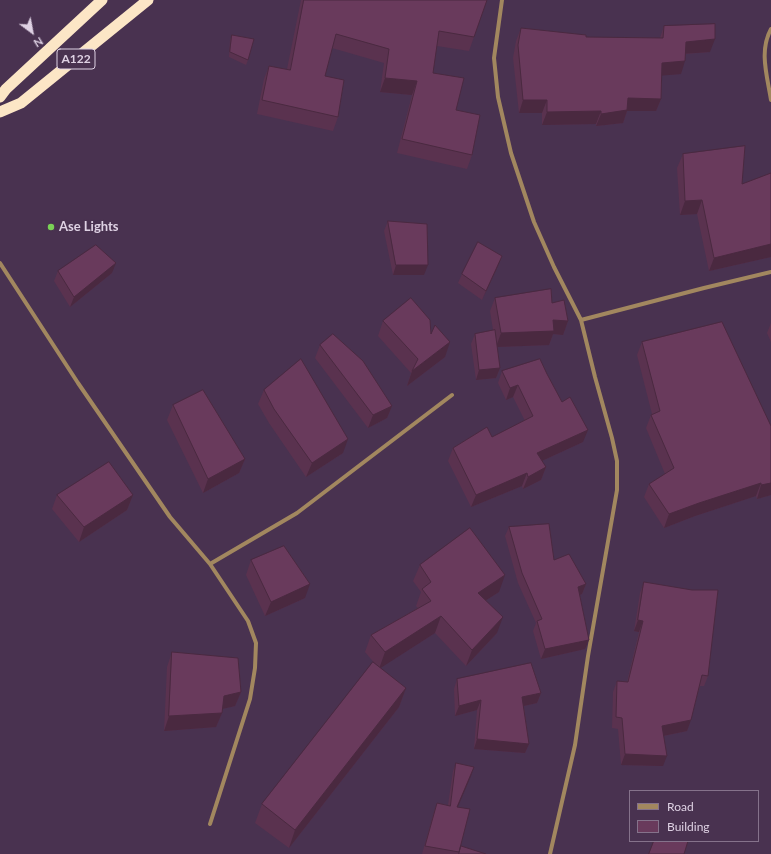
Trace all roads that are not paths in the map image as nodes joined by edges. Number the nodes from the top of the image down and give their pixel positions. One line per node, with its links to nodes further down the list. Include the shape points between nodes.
1 (148, 0): 7 (highway, A122, via 21,103)
2 (502, 0): 10 (street, via 494,58 498,97 511,153 534,222)
3 (101, 1): 5 (highway, A122)
4 (771, 28): 6 (street, via 764,54)
5 (0, 97)
6 (771, 100)
7 (0, 112)
8 (0, 263): 12 (street, via 170,517)
9 (771, 272): 10 (street)
10 (581, 320): 14 (street, via 618,461 618,490 575,745)
11 (452, 395): 12 (street, via 297,514)
12 (210, 564): 13 (street, via 248,621 256,643 250,699)
13 (210, 824)
14 (550, 854)

